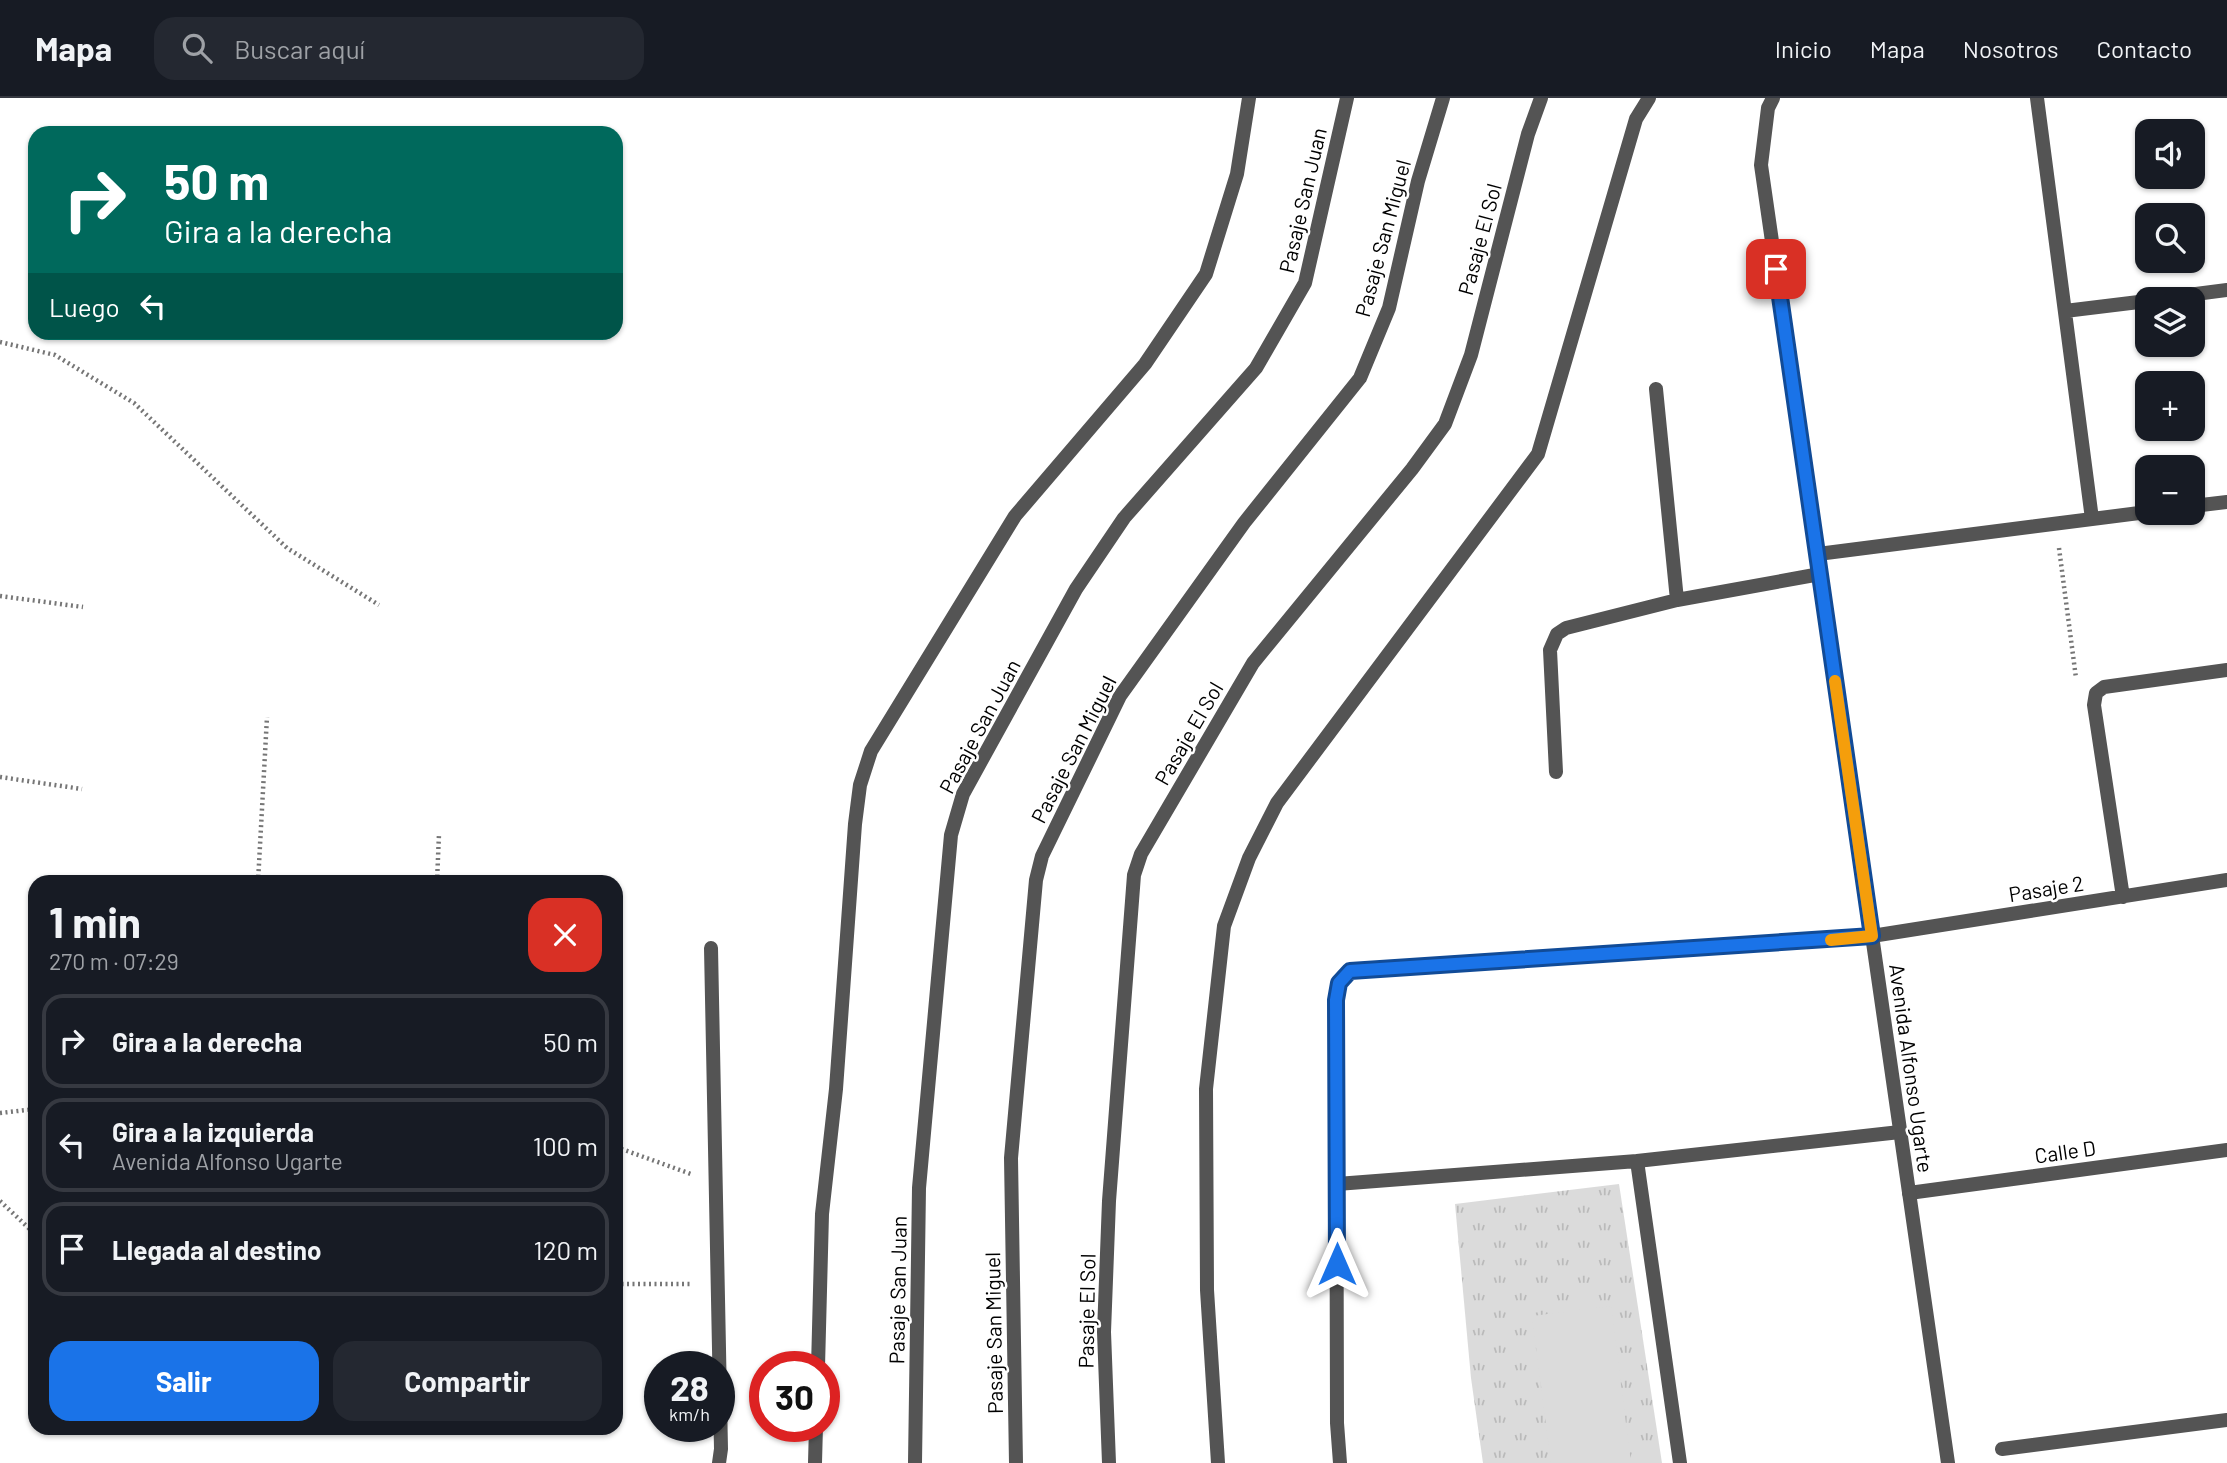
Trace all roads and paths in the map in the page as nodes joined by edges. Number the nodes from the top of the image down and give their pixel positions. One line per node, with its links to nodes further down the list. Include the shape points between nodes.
1 (1249, 98): 51 (street, via 1237,174 1206,274 1146,364 1015,516 871,751 855,824 822,1214)
2 (1347, 98): 57 (street, Pasaje San Juan, via 1305,283 1256,368 1124,518 1076,589 964,794 951,835 919,1188)
3 (1443, 98): 58 (street, Pasaje San Miguel, via 1418,181 1389,308 1360,378 1244,523 1120,696 1042,856 1036,880 1012,1158)
4 (1541, 98): 59 (street, Pasaje El Sol, via 1471,355 1444,424 1253,663 1141,854 1134,875 1109,1201 1104,1332)
5 (1649, 98): 60 (street, via 1636,119 1538,454 1277,803 1249,858 1224,926 1206,1088 1207,1290)
6 (1773, 98): 19 (street, Avenida Alfonso Ugarte, via 1760,165)
7 (2037, 98): 11 (street)
8 (2227, 290): 9 (street)
9 (2205, 293)
10 (2135, 302): 11 (street)
11 (2065, 311): 17 (street)
12 (0, 342): 23 (path, via 55,355 134,403 287,548)
13 (1656, 389): 22 (street)
14 (2227, 502): 15 (street)
15 (2205, 505)
16 (2135, 514): 17 (street)
17 (2092, 519): 18 (street)
18 (2056, 523): 19 (street); 26 (path, via 2077,685)
19 (1818, 554): 20 (street, Avenida Alfonso Ugarte)
20 (1820, 575): 22 (street); 36 (street, Avenida Alfonso Ugarte)
21 (0, 596): 24 (path)
22 (1677, 600): 28 (street, via 1557,634 1550,650)
23 (379, 605)
24 (83, 607)
25 (2227, 670): 26 (street, via 2105,687)
26 (2096, 693): 35 (street, via 2094,705)
27 (267, 717): 32 (path)
28 (1556, 772)
29 (0, 777): 30 (path)
30 (82, 789)
31 (439, 834): 33 (path)
32 (258, 875)
33 (436, 875)
34 (2227, 880): 35 (street, Pasaje 2)
35 (2123, 897): 36 (street, Pasaje 2)
36 (1872, 936): 40 (street, Avenida Alfonso Ugarte); 44 (street, Pasaje 2, via 1350,971 1339,983 1336,1000)
37 (710, 948): 45 (street)
38 (28, 1110): 39 (path)
39 (0, 1113)
40 (1900, 1132): 43 (street); 46 (street, Avenida Alfonso Ugarte)
41 (623, 1149): 45 (path)
42 (2227, 1150): 46 (street, Calle D)
43 (1637, 1161): 44 (street); 62 (street)
44 (1336, 1184): 61 (street)
45 (717, 1185): 50 (street)
46 (1909, 1193): 63 (street, Avenida Alfonso Ugarte)
47 (0, 1201): 48 (path)
48 (28, 1227)
49 (623, 1284): 50 (path)
50 (719, 1284): 55 (street)
51 (818, 1351)
52 (2227, 1420): 54 (street)
53 (816, 1442): 56 (street)
54 (2002, 1449)
55 (719, 1463)
56 (815, 1463)
57 (915, 1463)
58 (1016, 1463)
59 (1109, 1463)
60 (1218, 1463)
61 (1340, 1463)
62 (1680, 1463)
63 (1948, 1463)

